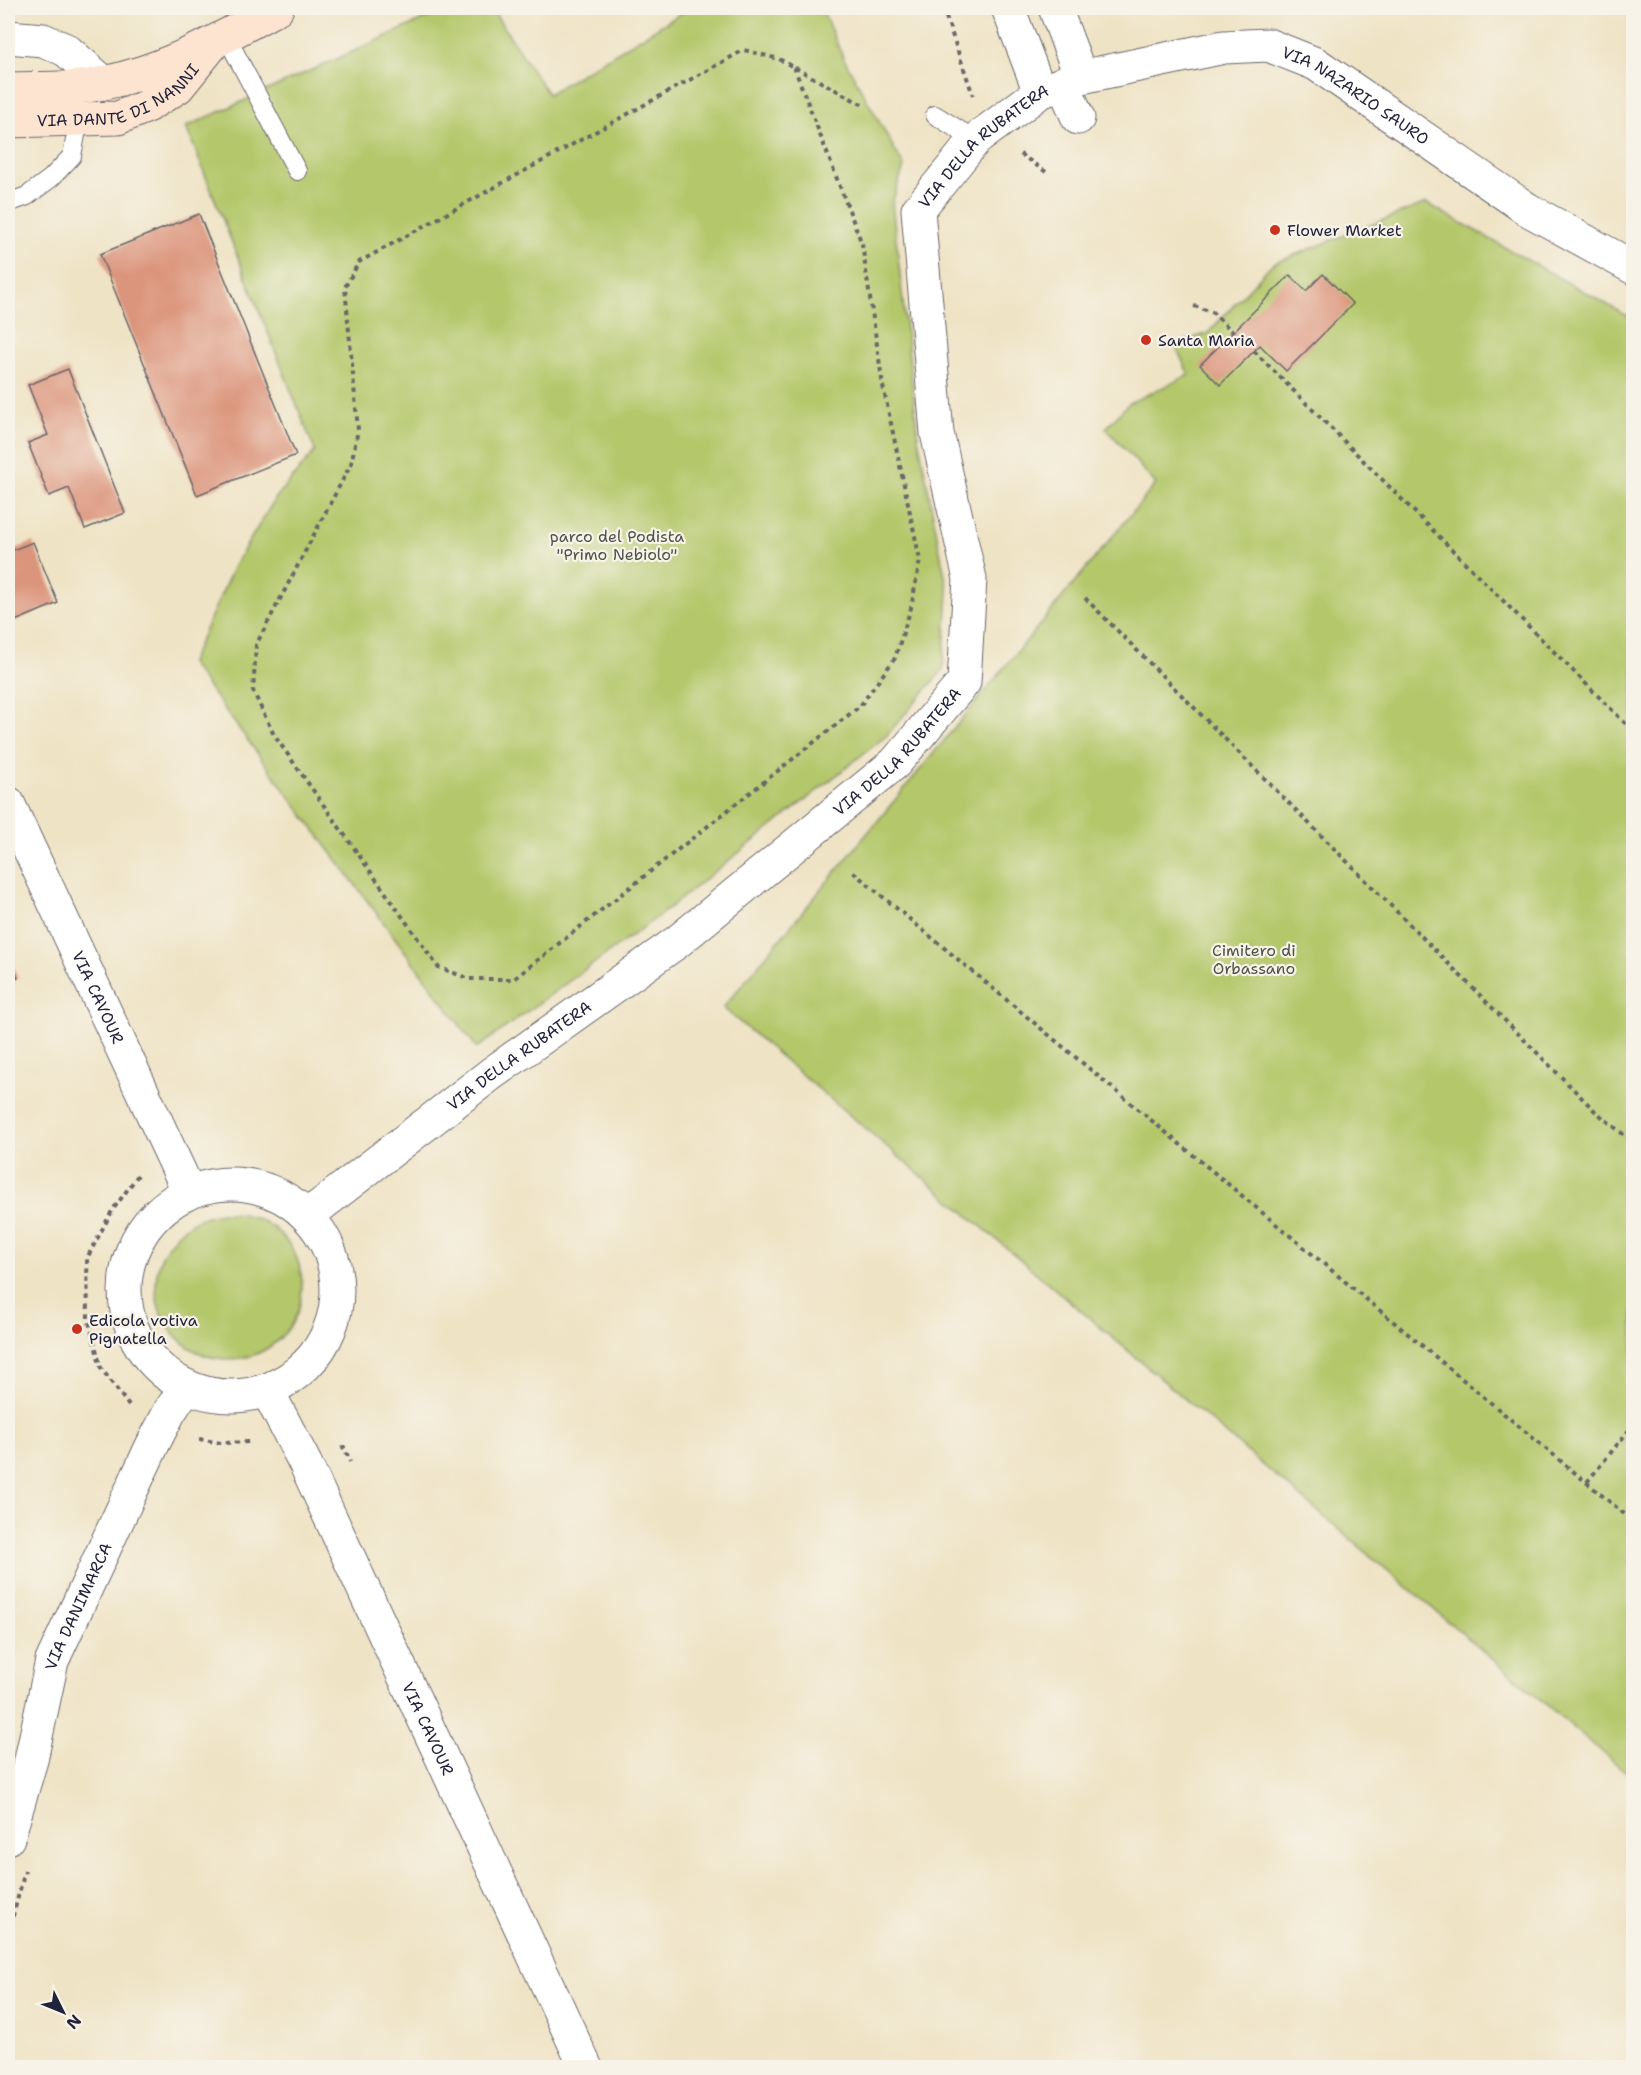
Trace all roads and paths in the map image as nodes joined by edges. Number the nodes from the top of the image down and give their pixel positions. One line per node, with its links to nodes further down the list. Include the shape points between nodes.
1 (277, 8): 5 (street)
2 (1008, 8): 8 (street)
3 (1055, 8): 8 (street)
4 (8, 37): 7 (street, VIA DANTE DI NANNI, via 43,40 66,50)
5 (220, 39): 7 (street, via 138,74); 13 (street, VIA DANTE DI NANNI, via 178,87 145,107 118,118); 16 (lane)
6 (794, 67): 6 (path, via 744,50 359,262 345,287 358,430 351,464 256,645 253,691 274,735 438,967 470,979 514,979 860,705 894,658 911,608 920,560 883,386 862,244); 10 (path)
7 (104, 83): 9 (street)
8 (1061, 84): 12 (street); 15 (street, VIA DELLA RUBATERA); 18 (street, VIA NAZARIO SAURO, via 1224,47 1268,45 1316,64 1527,209)
9 (8, 89)
10 (865, 106)
11 (935, 115): 15 (lane)
12 (1078, 117)
13 (79, 119): 14 (street, VIA DANTE DI NANNI); 17 (lane, via 72,156 27,196)
14 (8, 121)
15 (975, 140): 29 (street, VIA DELLA RUBATERA, via 918,210 937,433 970,579 964,682 895,763 677,942 491,1074)
16 (297, 171)
17 (8, 203)
18 (1634, 268)
19 (1194, 306): 20 (path, via 1212,312)
20 (1233, 332)
21 (1254, 351): 23 (path)
22 (1085, 598): 26 (path, via 1595,1111)
23 (1634, 732)
24 (8, 803): 28 (street, VIA CAVOUR)
25 (853, 872): 35 (path)
26 (1634, 1143)
27 (144, 1166): 34 (path, via 112,1210 87,1258 88,1318 101,1368 129,1405 122,1432)
28 (189, 1192): 29 (street, via 220,1185 252,1186 282,1197); 30 (street, via 160,1212 138,1239 127,1272 126,1306 137,1340 158,1367)
29 (307, 1215): 31 (street, via 327,1244 334,1267 335,1313 321,1346 298,1373)
30 (186, 1387): 31 (street, via 213,1395 240,1396); 34 (street, VIA DANIMARCA, via 170,1411)
31 (267, 1390): 38 (street, VIA CAVOUR, via 305,1462)
32 (1634, 1424): 35 (path)
33 (257, 1442): 34 (path, via 221,1443 190,1437)
34 (166, 1451): 37 (street, VIA DANIMARCA, via 52,1661 31,1760)
35 (1587, 1482): 36 (path)
36 (1634, 1522)
37 (8, 1835)
38 (586, 2067)

